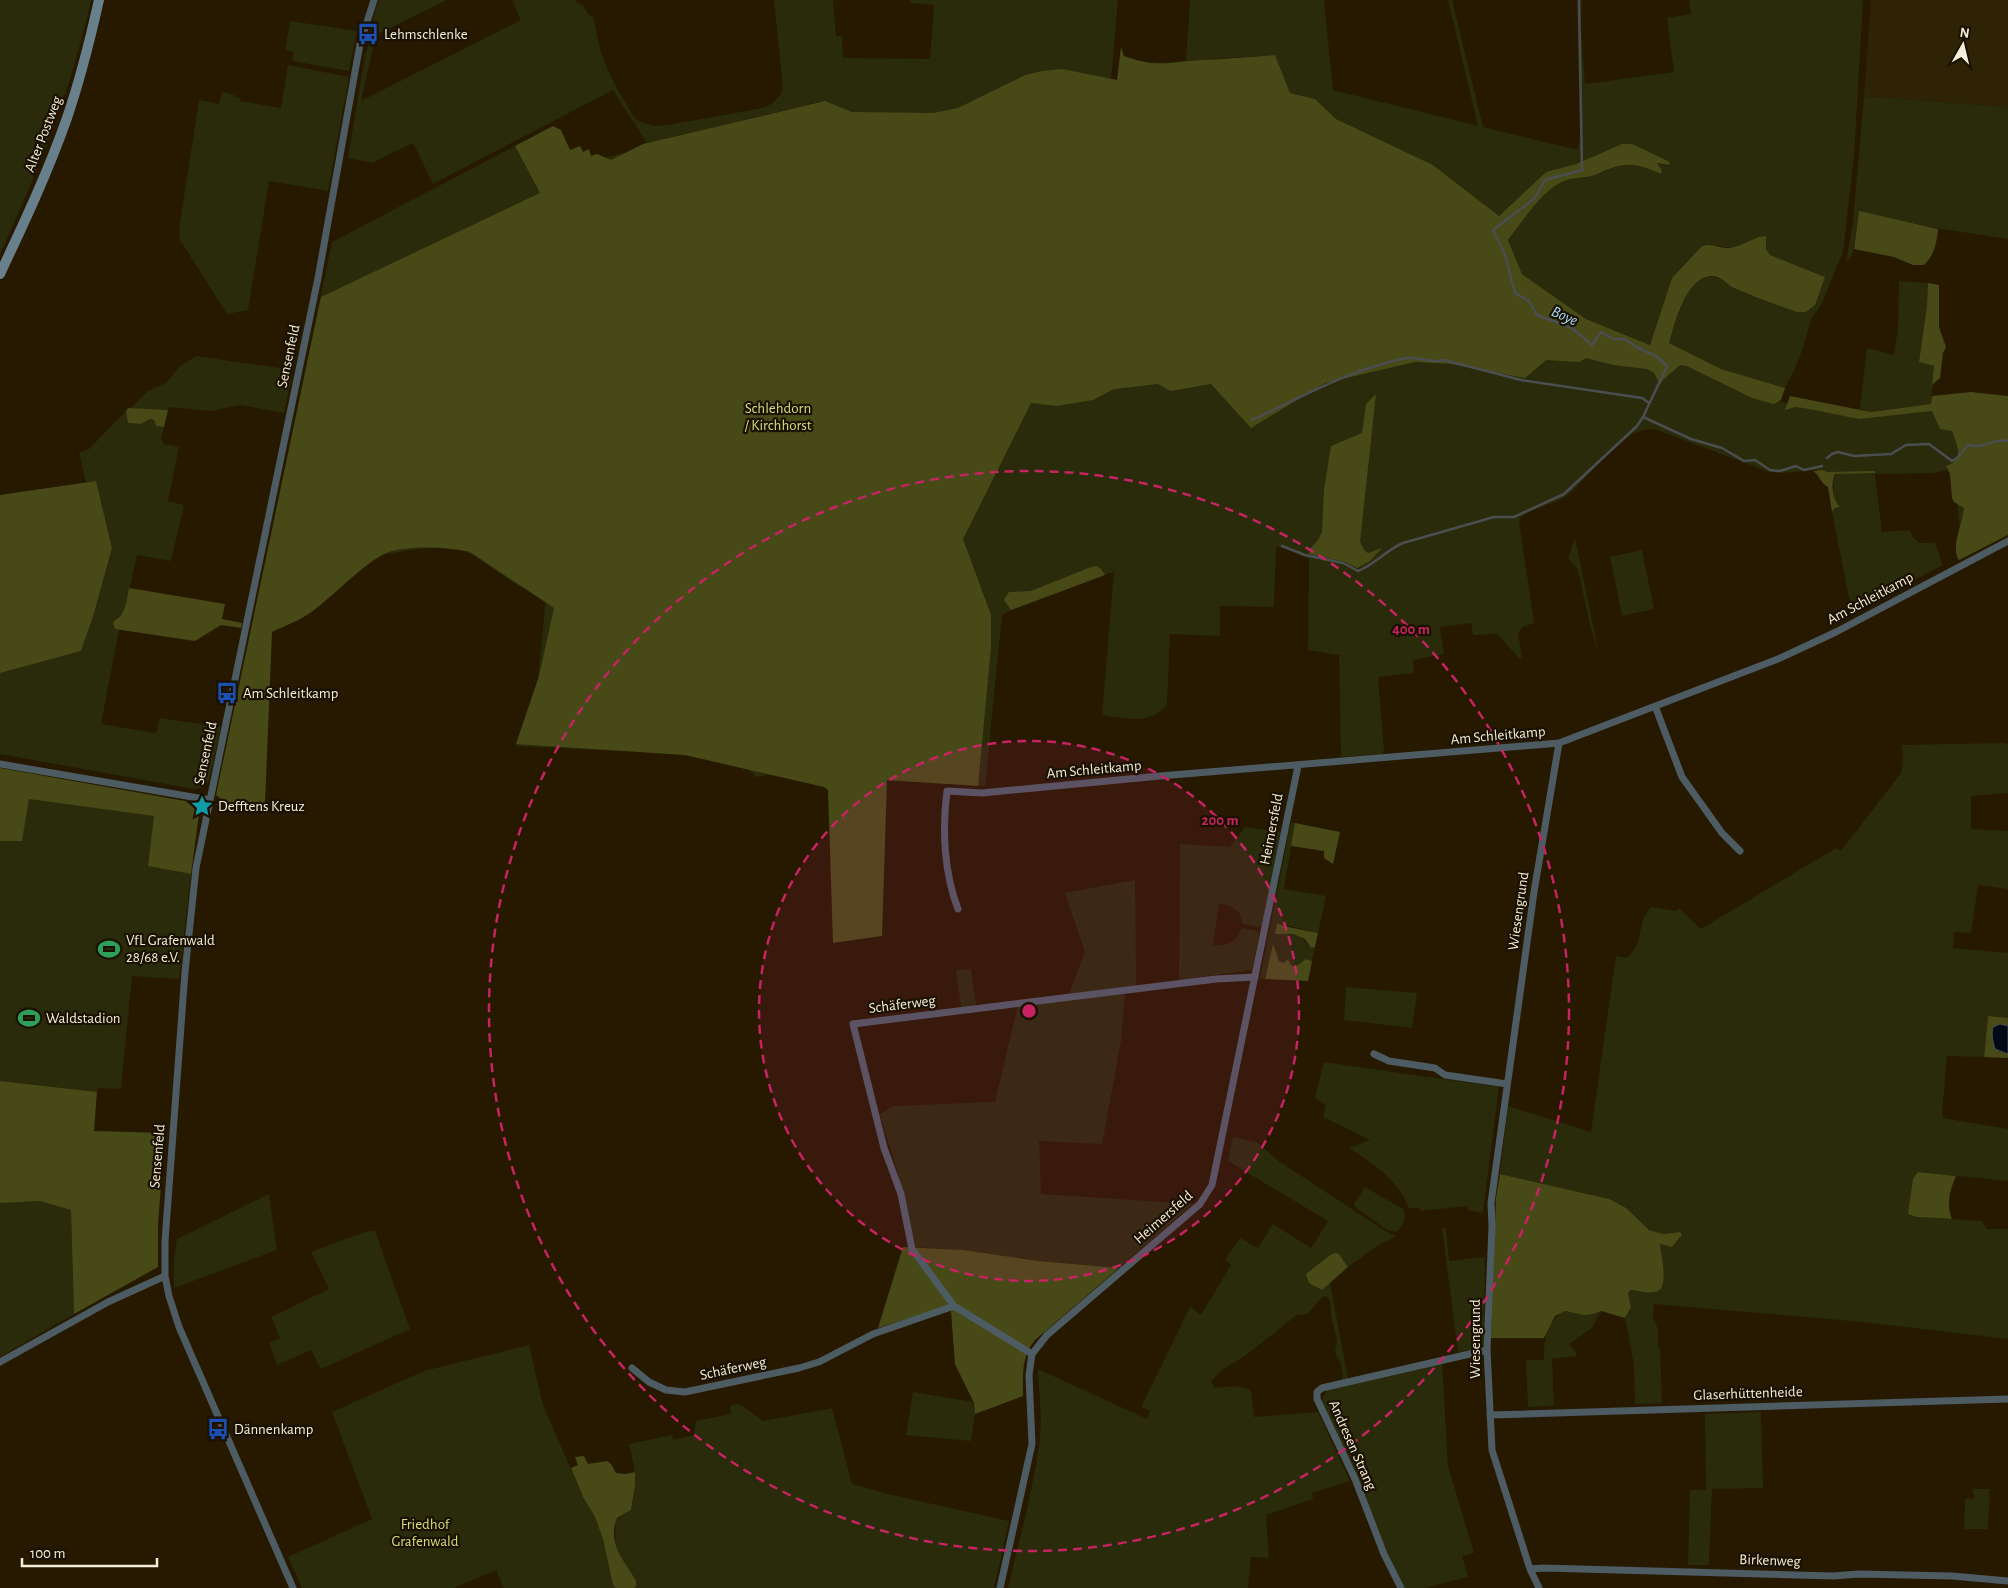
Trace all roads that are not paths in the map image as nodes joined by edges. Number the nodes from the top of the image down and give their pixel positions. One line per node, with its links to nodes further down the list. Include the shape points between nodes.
1 (100, 0): 3 (main road, Alter Postweg, via 66,121)
2 (374, 0): 9 (street, Sensenfeld, via 360,44 318,278)
3 (0, 274)
4 (2008, 541): 5 (street, Am Schleitkamp, via 1836,632 1778,659)
5 (1655, 706): 6 (street, Am Schleitkamp); 10 (street, via 1682,777 1722,833)
6 (1559, 743): 8 (street, Am Schleitkamp); 14 (street, Wiesengrund)
7 (0, 764): 9 (street)
8 (1298, 766): 11 (street, Am Schleitkamp, via 982,793 947,791 944,813 948,869); 12 (street, Heimersfeld)
9 (210, 800): 15 (street, Sensenfeld, via 196,868 186,963 167,1206)
10 (1740, 851)
11 (958, 909)
12 (1256, 976): 16 (street, Schäferweg, via 853,1024 884,1148 901,1194 912,1250); 18 (street, Heimersfeld, via 1214,1178 1208,1192 1200,1204 1047,1335)
13 (1374, 1054): 14 (street, via 1389,1061 1435,1068 1445,1076)
14 (1507, 1084): 17 (street, Wiesengrund, via 1490,1203)
15 (165, 1276): 19 (street, via 108,1302); 25 (street, Sensenfeld, via 179,1328)
16 (954, 1306): 18 (street, Schäferweg); 20 (street, Schäferweg, via 873,1334 820,1362 686,1392 666,1390 649,1382)
17 (1487, 1350): 22 (street, Wiesengrund); 27 (street, Andresen Strang, via 1322,1388 1317,1392 1317,1399)
18 (1032, 1354): 26 (street, via 1029,1375 1032,1444)
19 (0, 1362)
20 (632, 1368)
21 (2008, 1399): 22 (street, Glaserhüttenheide)
22 (1490, 1415): 23 (street, Wiesengrund, via 1492,1450)
23 (1530, 1569): 24 (street, Birkenweg, via 1952,1576); 28 (street, Wiesengrund)
24 (2008, 1581)
25 (293, 1588)
26 (1000, 1588)
27 (1401, 1588)
28 (1539, 1588)

